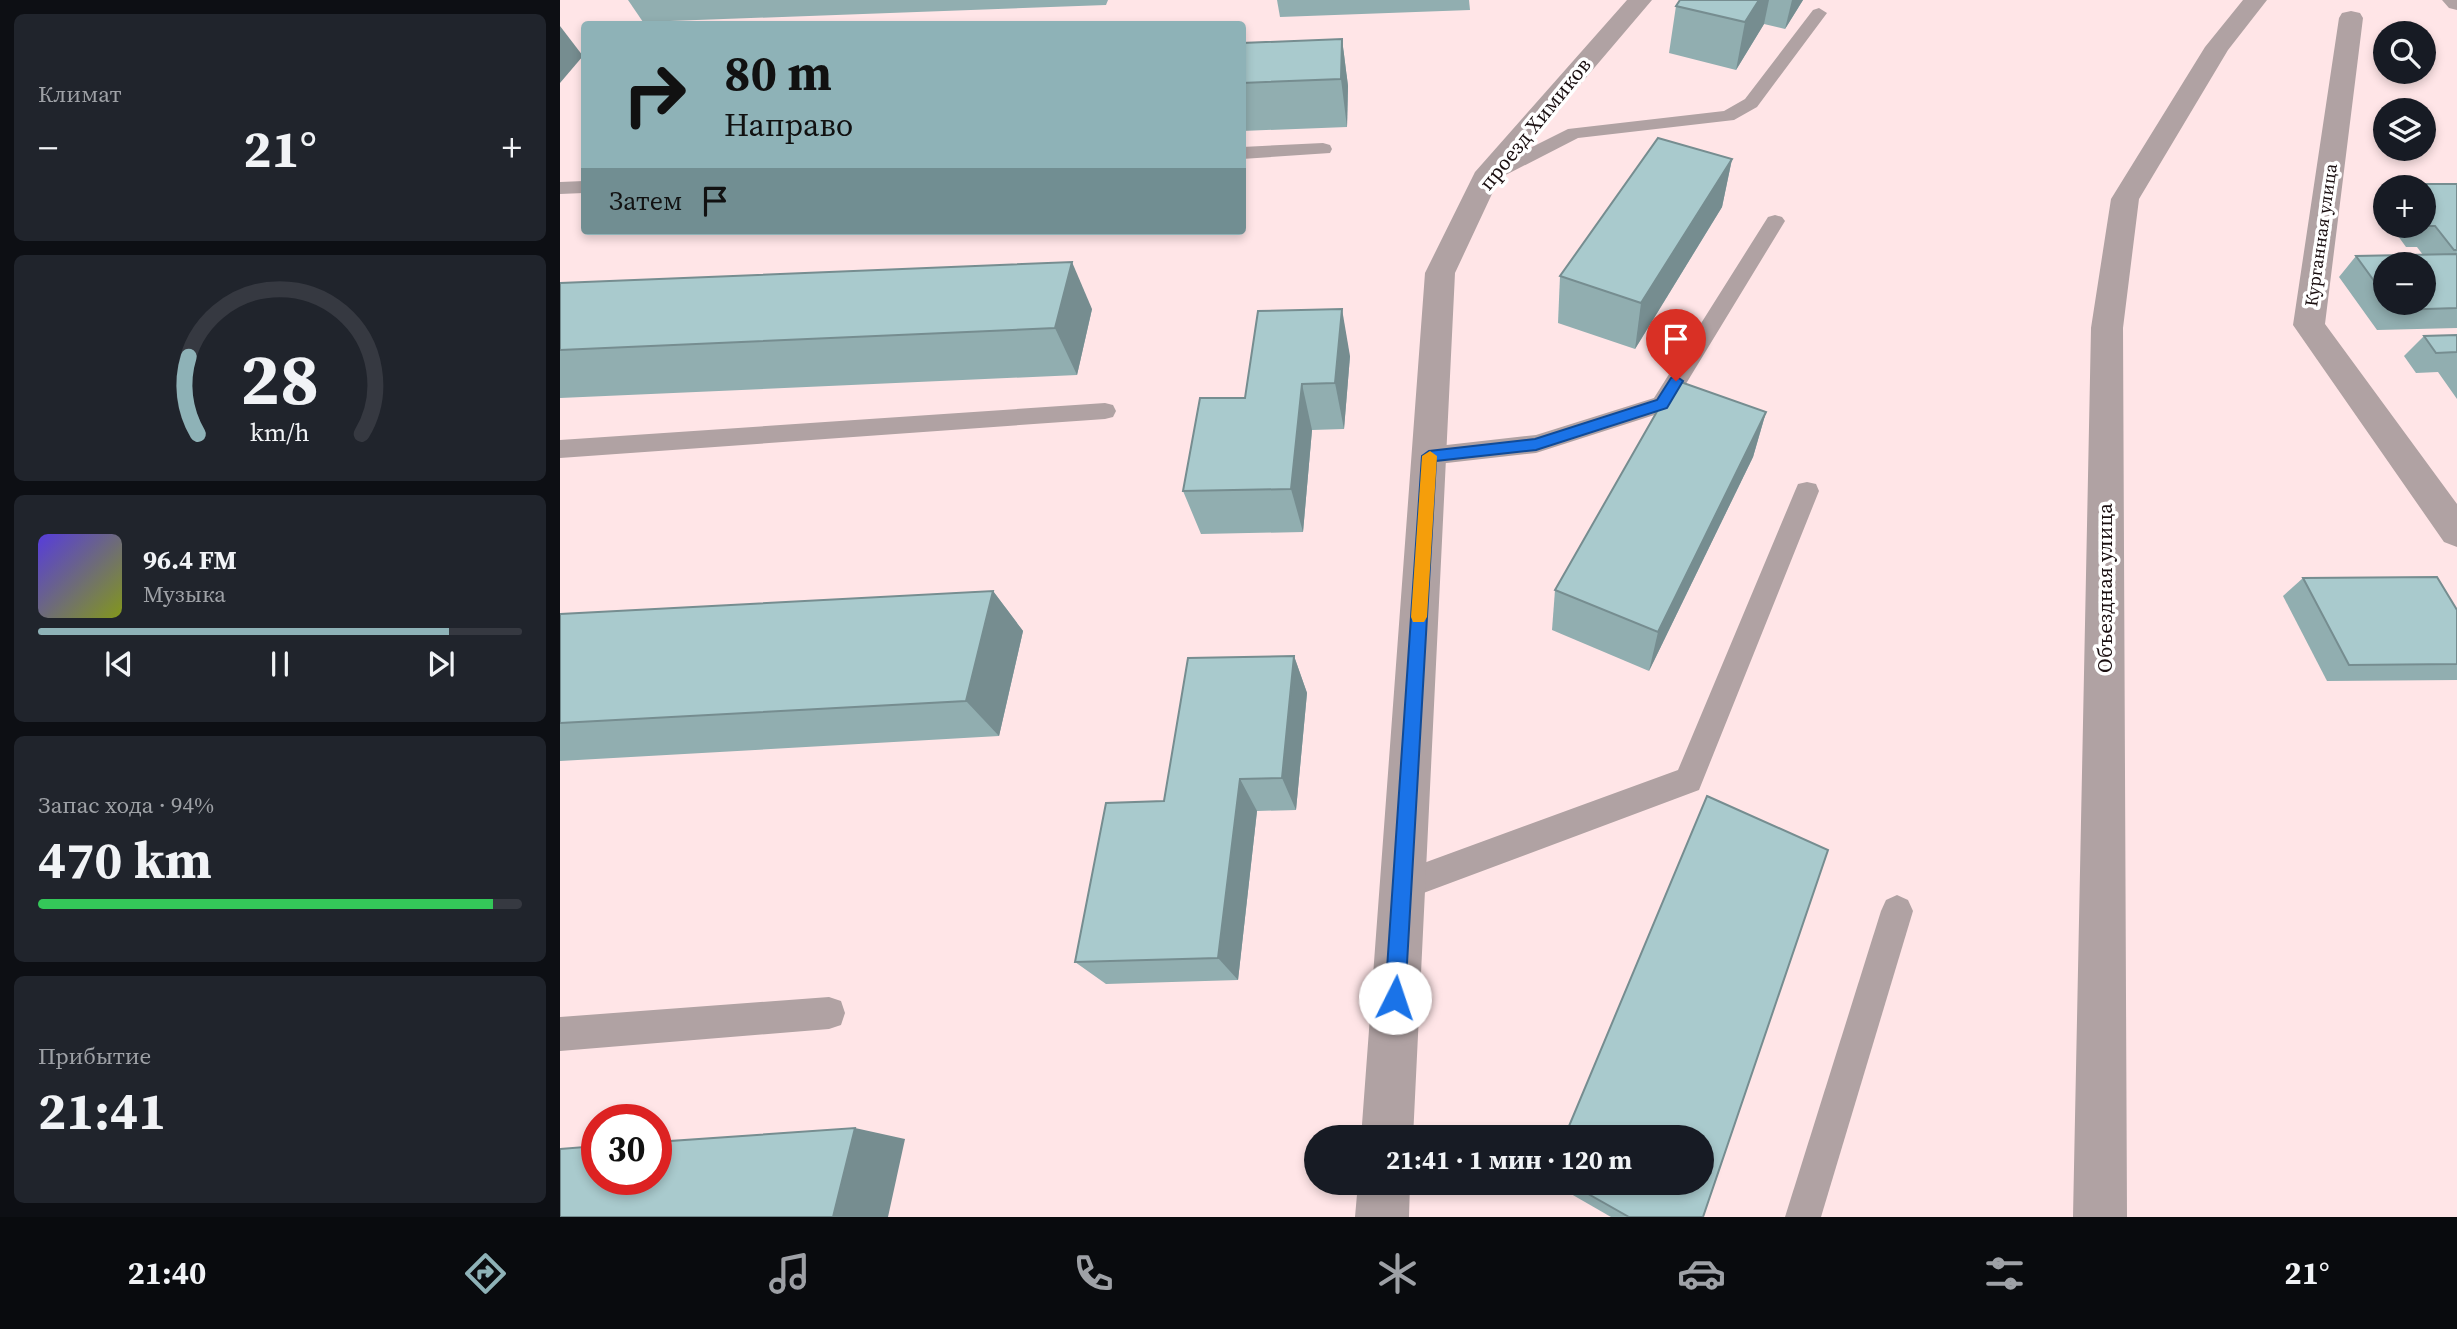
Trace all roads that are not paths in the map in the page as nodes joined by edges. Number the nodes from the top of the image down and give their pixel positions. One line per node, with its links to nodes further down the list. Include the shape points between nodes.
1 (1640, 0): 7 (street, проезд Химиков)
2 (2255, 0): 24 (street, Объездная улица, via 2217,47 2125,199 2107,328)
3 (1819, 13): 7 (lane, via 1751,103 1728,116 1574,133)
4 (2351, 18): 15 (street, Курганная улица, via 2309,326)
5 (1323, 149): 6 (lane)
6 (1246, 153)
7 (1485, 178): 13 (street, проезд Химиков, via 1440,273)
8 (572, 188): 9 (lane)
9 (560, 206)
10 (1775, 221): 13 (lane, via 1662,404 1536,444)
11 (1105, 411): 12 (lane)
12 (560, 449)
13 (1429, 456): 16 (street, проезд Химиков)
14 (1807, 491): 16 (lane, via 1689,779)
15 (2457, 532)
16 (1402, 886): 20 (street, проезд Химиков)
17 (1897, 911): 23 (lane)
18 (829, 1013): 19 (lane)
19 (560, 1034)
20 (1388, 1125)
21 (1383, 1195): 22 (street)
22 (1382, 1217)
23 (1803, 1217)
24 (2101, 1217)

